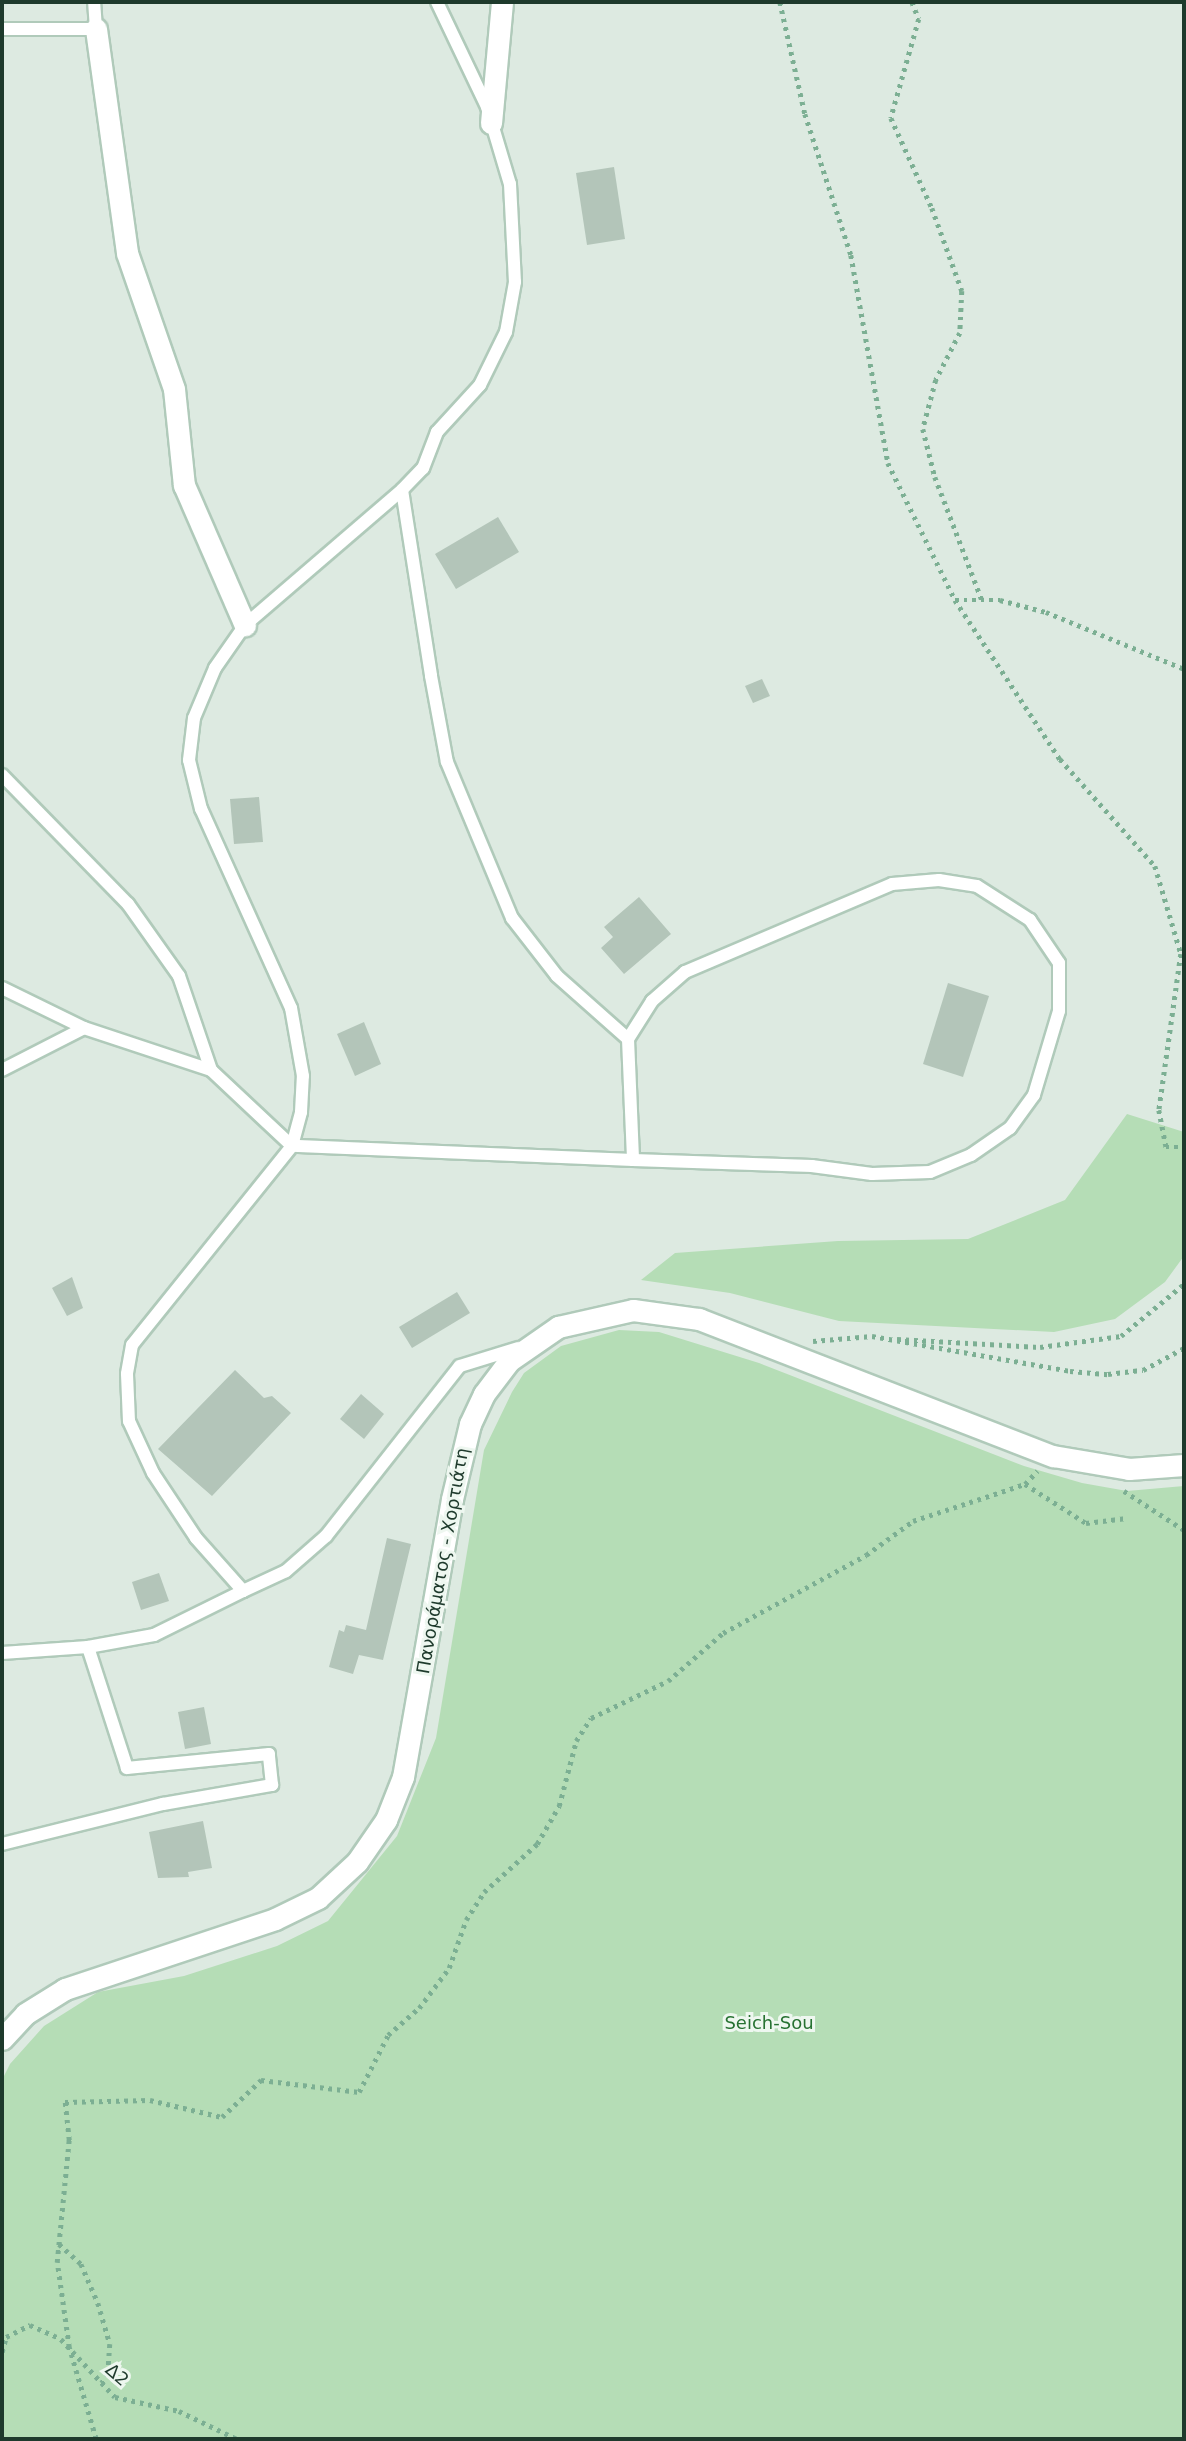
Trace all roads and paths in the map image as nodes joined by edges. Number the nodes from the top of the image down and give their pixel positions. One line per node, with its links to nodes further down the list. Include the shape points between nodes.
1 (94, 2): 7 (lane)
2 (438, 2): 8 (lane)
3 (502, 2): 8 (main road)
4 (780, 2): 10 (path, via 805,114 850,256 888,463)
5 (912, 2): 11 (path, via 919,19 891,118 932,208 962,291 960,333 936,380 923,429 935,477)
6 (2, 29): 7 (lane)
7 (96, 29): 12 (main road, via 127,253 174,389 184,485)
8 (491, 123): 9 (lane, via 510,184 515,282 506,332 480,385 437,432 424,468)
9 (402, 490): 12 (lane); 19 (lane, via 447,762 484,859 512,918 557,976)
10 (955, 600): 11 (path); 17 (path, via 1060,759 1155,866 1181,954)
11 (982, 600): 13 (path, via 1046,612)
12 (245, 625): 22 (lane, via 215,668 194,718 189,760 201,809 291,1009 303,1076 301,1112)
13 (1184, 669)
14 (2, 775): 21 (lane, via 128,904 179,976)
15 (2, 988): 18 (lane)
16 (1184, 1000): 17 (path)
17 (1178, 1002): 23 (path, via 1159,1111 1166,1147)
18 (84, 1028): 20 (lane); 21 (lane)
19 (628, 1039): 24 (lane); 24 (lane, via 652,1001 685,972 892,884 939,880 977,886 1030,920 1059,963 1059,1011 1034,1096 1010,1128 971,1155 930,1172 872,1174 813,1166)
20 (2, 1070)
21 (211, 1070): 22 (lane)
22 (292, 1146): 24 (lane); 34 (lane, via 132,1345 127,1374 129,1421 153,1473 196,1538)
23 (1184, 1147)
24 (633, 1160)
25 (1184, 1284): 26 (path, via 1121,1336 1040,1348)
26 (872, 1336): 28 (path, via 1030,1365 1108,1374 1143,1370); 29 (path, via 817,1339)
27 (524, 1347): 29 (main road, Πανοράματος - Χορτιάτη, via 575,1320 643,1310 699,1319); 34 (lane, via 460,1366 326,1536 286,1571); 38 (main road, Πανοράματος - Χορτιάτη, via 484,1394 466,1437 403,1777 386,1820 357,1863 318,1898 275,1919 65,1989 25,2014)
28 (1184, 1348)
29 (792, 1354): 30 (main road, Πανοράματος - Χορτιάτη, via 1053,1456 1114,1468)
30 (1184, 1465)
31 (1121, 1488): 33 (path)
32 (1127, 1517): 39 (path, via 1086,1523 1025,1484 913,1521 866,1555 723,1633 668,1681 591,1718 576,1741 559,1806 537,1844 484,1892 466,1920 449,1968 419,2007 387,2035 359,2092 261,2080 222,2118 150,2100 65,2102 69,2140)
33 (1184, 1530)
34 (243, 1591): 35 (lane, via 154,1635)
35 (88, 1647): 36 (lane); 37 (lane, via 127,1768 268,1754 272,1785 163,1804)
36 (2, 1653)
37 (2, 1844)
38 (2, 2039)
39 (58, 2244): 40 (path); 42 (path, via 81,2264 98,2303 110,2344 108,2374)
40 (69, 2347): 41 (path, Δ2, via 30,2325 6,2337); 42 (path, Δ2); 43 (path)
41 (2, 2352)
42 (102, 2383): 44 (path, Δ2, via 116,2397 179,2410)
43 (96, 2439)
44 (236, 2439)

